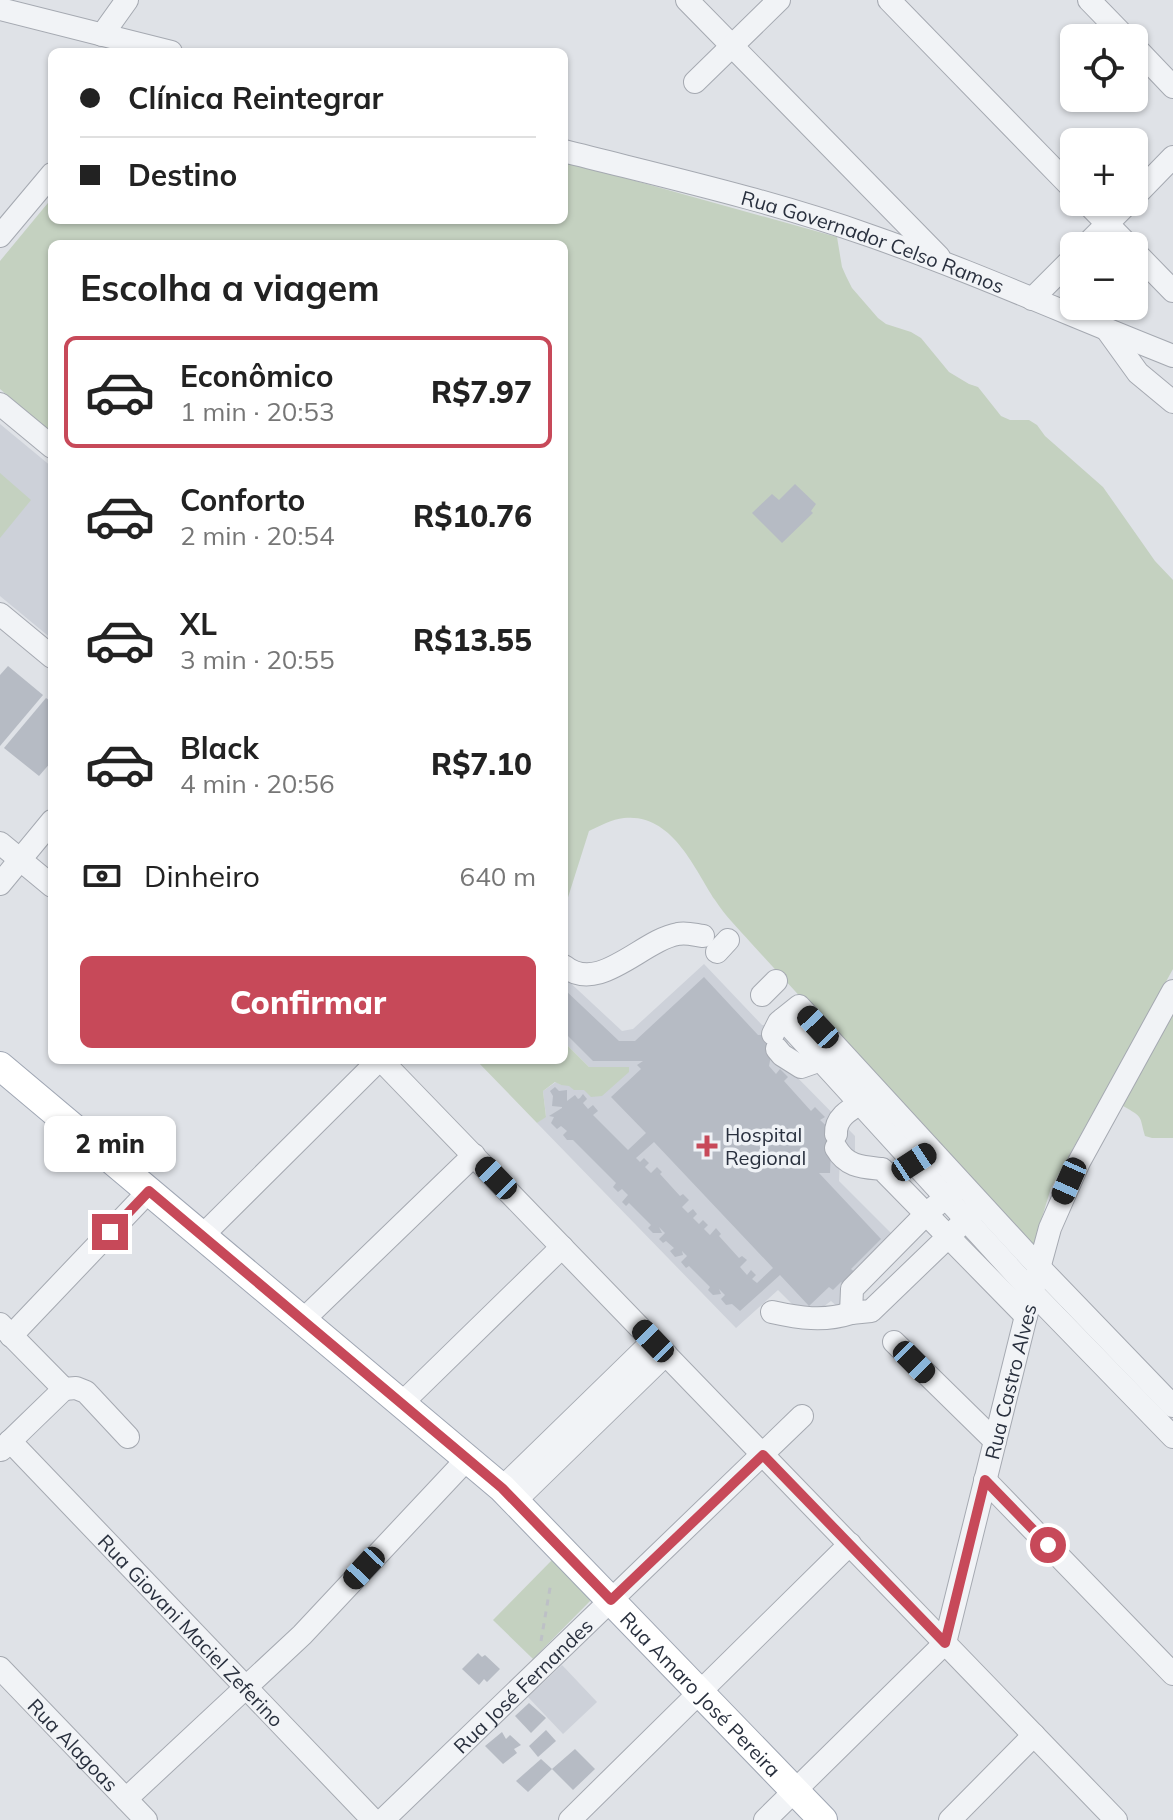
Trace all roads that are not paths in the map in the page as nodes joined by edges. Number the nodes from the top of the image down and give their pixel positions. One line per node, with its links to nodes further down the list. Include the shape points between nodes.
1 (127, 0): 8 (street)
2 (687, 0): 9 (street)
3 (779, 0): 9 (street)
4 (889, 0): 16 (street)
5 (1089, 0): 7 (street)
6 (0, 9): 8 (street)
7 (1112, 24)
8 (102, 35): 10 (street)
9 (732, 46): 12 (street); 25 (street)
10 (151, 48)
11 (1148, 61): 13 (street)
12 (695, 82)
13 (1173, 87)
14 (568, 152): 25 (street, Rua Governador Celso Ramos, via 798,212)
15 (1173, 157): 18 (street)
16 (1060, 176)
17 (48, 179): 24 (street)
18 (1148, 183)
19 (1099, 216): 21 (street)
20 (1115, 216): 21 (street)
21 (1107, 224): 22 (street); 23 (street)
22 (1099, 232)
23 (1115, 232)
24 (0, 236)
25 (946, 264): 29 (street, Rua Governador Celso Ramos)
26 (1148, 265): 28 (street)
27 (1060, 271): 29 (street)
28 (1173, 291)
29 (1032, 299): 30 (street, Rua Governador Celso Ramos)
30 (1107, 330): 31 (street, Rua Governador Celso Ramos); 32 (street, via 1138,373)
31 (1173, 356)
32 (1173, 402)
33 (0, 404): 34 (street)
34 (48, 444)
35 (0, 614): 36 (street)
36 (48, 654)
37 (48, 826): 39 (street)
38 (0, 843): 39 (street)
39 (20, 860): 40 (street); 41 (street)
40 (48, 883)
41 (0, 884)
42 (716, 943): 43 (street, via 681,933 606,971 588,976)
43 (568, 969)
44 (1173, 991): 61 (street, Rua Castro Alves, via 1079,1162)
45 (829, 1054): 45 (street, via 783,1027 782,1055 801,1067); 49 (street)
46 (376, 1064): 58 (street)
47 (384, 1064): 50 (street)
48 (0, 1066): 53 (main road, Rua Amaro José Pereira)
49 (869, 1098): 51 (street); 52 (street, via 841,1117 836,1141 843,1159)
50 (474, 1155): 59 (street); 67 (street)
51 (923, 1157): 52 (street); 54 (street)
52 (882, 1169): 56 (street)
53 (149, 1191): 58 (main road, Rua Amaro José Pereira); 68 (street)
54 (954, 1191): 55 (street); 56 (street)
55 (974, 1212): 57 (street); 61 (street); 63 (street)
56 (927, 1213): 57 (street); 60 (street)
57 (949, 1235): 62 (street); 66 (street)
58 (202, 1236): 67 (main road, Rua Amaro José Pereira)
59 (562, 1247): 70 (street); 72 (street)
60 (874, 1267): 62 (street); 65 (street, via 852,1289)
61 (1039, 1267): 63 (street, Rua Castro Alves); 73 (street)
62 (895, 1288): 65 (street, via 871,1311)
63 (1032, 1292): 66 (street, Rua Castro Alves); 76 (street)
64 (772, 1312): 65 (street, via 817,1319)
65 (851, 1313)
66 (1026, 1316): 77 (street, Rua Castro Alves)
67 (303, 1320): 72 (main road, Rua Amaro José Pereira)
68 (6, 1330): 71 (street)
69 (894, 1342): 77 (street)
70 (660, 1348): 79 (street); 82 (street)
71 (64, 1389): 75 (street, via 86,1392); 78 (street)
72 (402, 1403): 80 (main road, Rua Amaro José Pereira)
73 (1173, 1406)
74 (802, 1416): 79 (street, Rua José Fernandes)
75 (128, 1437)
76 (1173, 1437)
77 (995, 1441): 81 (street, Rua Castro Alves)
78 (5, 1446): 88 (street, Rua Giovani Maciel Zeferino)
79 (763, 1455): 83 (street); 84 (street, Rua José Fernandes)
80 (468, 1458): 82 (main road, Rua Amaro José Pereira); 88 (street, via 302,1635)
81 (985, 1480): 85 (street, Rua Castro Alves); 87 (street)
82 (509, 1494): 84 (main road, Rua Amaro José Pereira)
83 (850, 1544): 85 (street); 89 (street)
84 (611, 1600): 89 (main road, Rua Amaro José Pereira); 95 (street, Rua José Fernandes)
85 (945, 1643): 90 (street); 91 (street)
86 (0, 1668): 92 (street, Rua Alagoas)
87 (1173, 1674)
88 (246, 1687): 92 (street); 94 (street, Rua Giovani Maciel Zeferino)
89 (701, 1691): 91 (main road, Rua Amaro José Pereira); 96 (street)
90 (1034, 1735): 99 (street); 100 (street)
91 (795, 1791): 97 (street); 98 (main road, Rua Amaro José Pereira)
92 (126, 1799): 93 (street, Rua Alagoas)
93 (146, 1820)
94 (373, 1820)
95 (383, 1820)
96 (570, 1820)
97 (765, 1820)
98 (823, 1820)
99 (950, 1820)
100 (1116, 1820)

